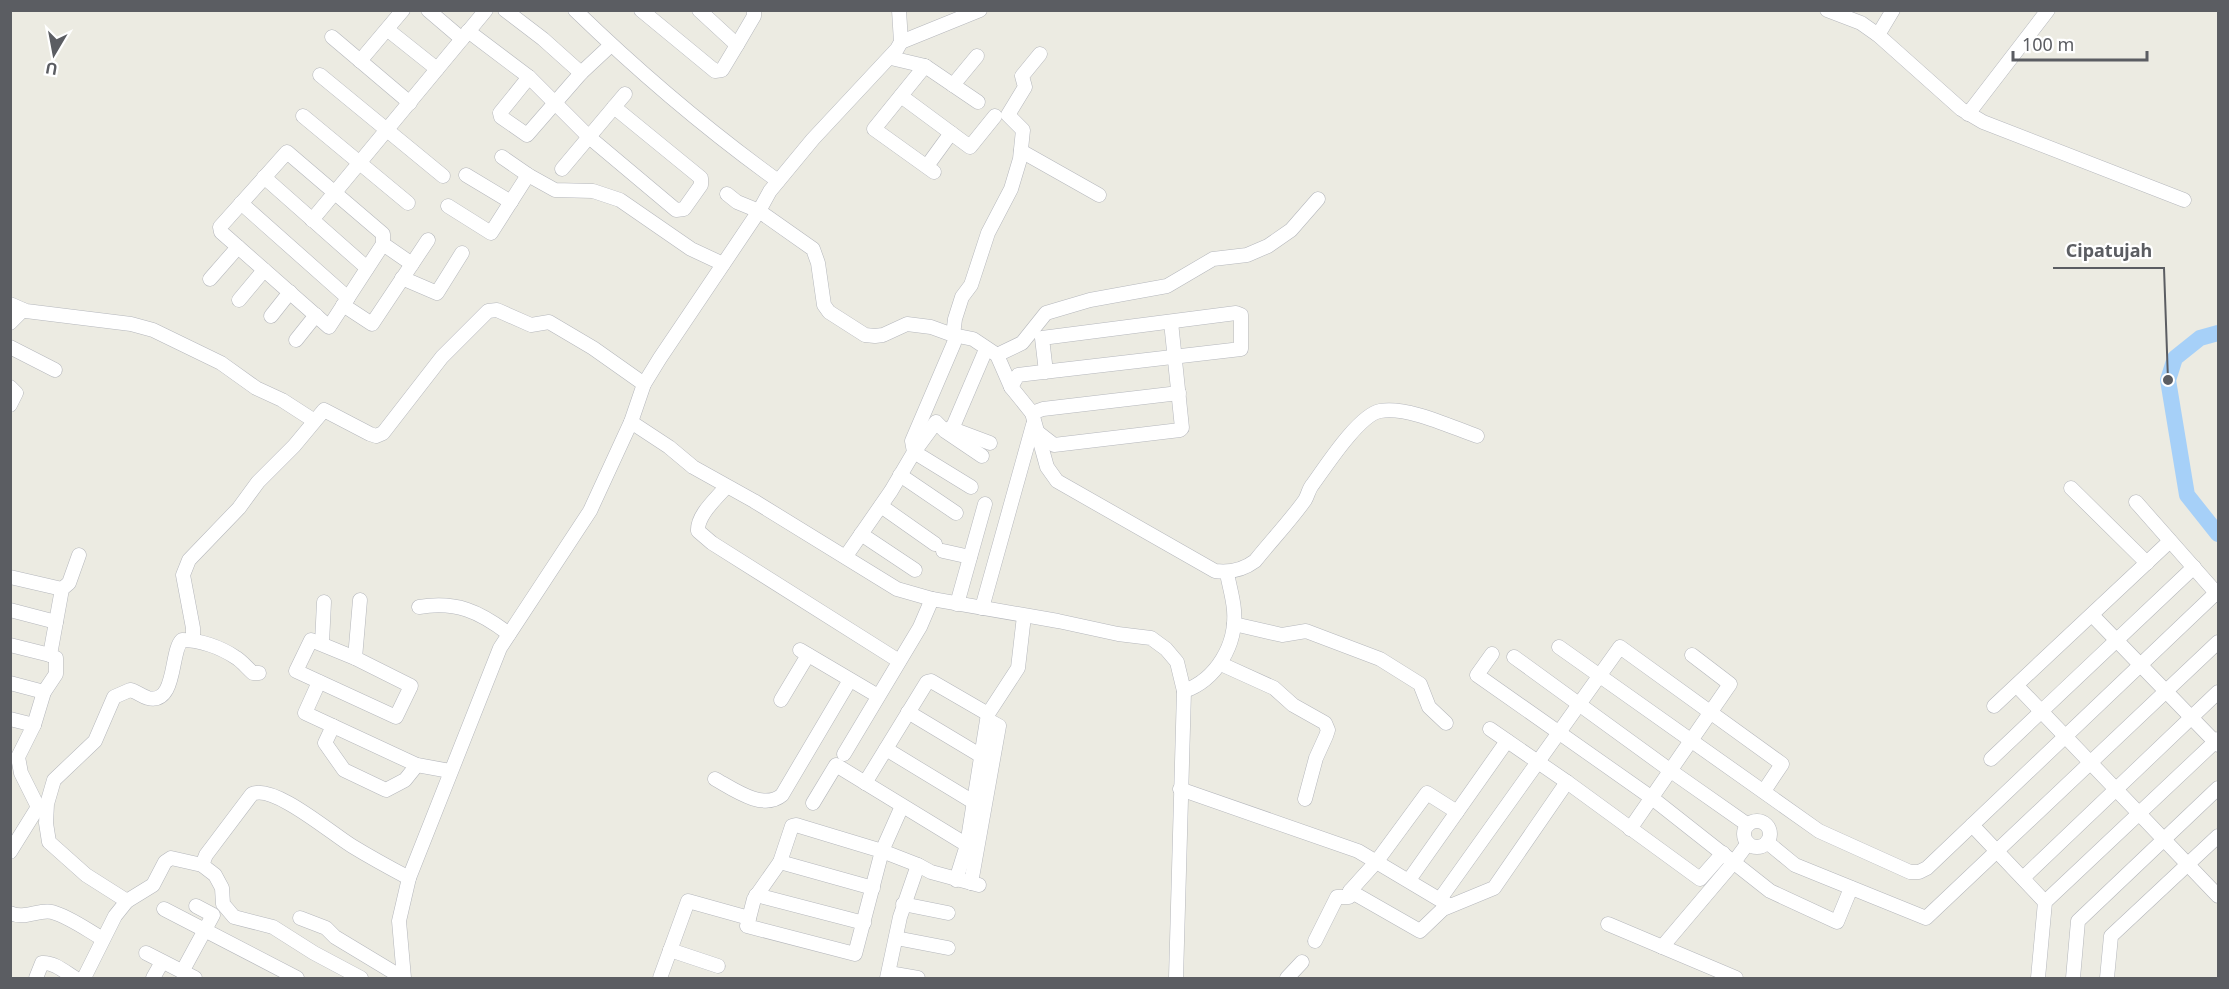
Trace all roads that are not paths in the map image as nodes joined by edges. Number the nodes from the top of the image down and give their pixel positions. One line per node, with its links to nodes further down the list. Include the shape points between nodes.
1 (403, 10): 14 (street)
2 (428, 10): 15 (street)
3 (486, 10): 15 (street)
4 (505, 10): 27 (street)
5 (575, 10): 19 (street)
6 (642, 10): 20 (street, via 715,71 725,68)
7 (699, 10): 20 (street)
8 (754, 10): 20 (street)
9 (899, 10): 18 (street)
10 (980, 10): 18 (street)
11 (1827, 10): 16 (street, via 1861,23)
12 (1893, 10): 16 (street)
13 (2048, 10): 37 (street)
14 (388, 30): 24 (street); 26 (street)
15 (465, 35): 26 (street); 29 (street)
16 (1878, 35): 37 (street)
17 (332, 37): 24 (street)
18 (901, 42): 23 (street)
19 (611, 45): 27 (street); 51 (street, via 713,134)
20 (737, 45)
21 (1040, 54): 43 (street, via 1022,76 1025,87 1008,115 1023,130)
22 (977, 56): 30 (street)
23 (891, 58): 25 (street); 51 (street)
24 (360, 61): 35 (street)
25 (925, 66): 30 (street); 32 (street)
26 (437, 69): 35 (street)
27 (581, 73): 33 (street)
28 (320, 75): 40 (street)
29 (529, 77): 33 (street); 33 (street, via 501,110 501,117 528,135)
30 (953, 85): 34 (street)
31 (625, 94): 36 (street)
32 (901, 96): 41 (street); 41 (street, via 874,129 930,169)
33 (556, 102): 42 (street)
34 (978, 102)
35 (410, 103): 40 (street)
36 (614, 107): 42 (street); 42 (street, via 701,178 701,186 684,209 676,210)
37 (1968, 114): 56 (street)
38 (303, 116): 45 (street)
39 (995, 116): 41 (street, via 970,147)
40 (388, 130): 45 (street); 49 (street)
41 (951, 133)
42 (589, 136): 46 (street)
43 (1021, 151): 54 (street); 81 (street, via 1011,189 988,233 971,285 962,297)
44 (502, 157): 48 (street)
45 (360, 162): 52 (street); 59 (street)
46 (562, 170)
47 (466, 175): 57 (street)
48 (528, 175): 57 (street); 68 (street, via 555,190 593,192 620,200 691,249)
49 (443, 176)
50 (264, 177): 52 (street, via 287,152); 58 (street); 62 (street)
51 (778, 181): 61 (street)
52 (335, 192): 62 (street); 64 (street, via 383,234)
53 (727, 194): 61 (street)
54 (1099, 195)
55 (1318, 199): 84 (street, via 1291,230 1268,246 1247,255 1213,259 1167,286 1090,300 1046,313 1022,343)
56 (2184, 200)
57 (511, 202): 60 (street, via 491,233)
58 (241, 203): 65 (street, via 220,227); 75 (street)
59 (408, 203)
60 (448, 206)
61 (759, 211): 68 (street); 81 (street, via 813,249 824,305 829,312 865,335 875,336 907,324 931,327)
62 (312, 220): 69 (street)
63 (428, 240): 67 (street)
64 (382, 244): 67 (street); 69 (street)
65 (238, 247): 70 (street); 72 (street)
66 (462, 253): 71 (street, via 437,293)
67 (412, 264): 71 (street)
68 (723, 264): 88 (street)
69 (367, 268): 75 (street)
70 (264, 270): 73 (street); 74 (street)
71 (402, 278): 75 (street, via 372,324)
72 (210, 279)
73 (290, 292): 77 (street); 78 (street)
74 (239, 300)
75 (346, 302): 77 (street, via 329,327)
76 (17, 307): 79 (street); 93 (street, via 153,330 221,363)
77 (316, 315): 82 (street)
78 (271, 316)
79 (11, 322)
80 (1172, 322): 85 (street); 85 (street, via 1241,315 1241,349); 87 (street, via 1042,338)
81 (953, 339): 84 (street, via 973,339); 94 (street)
82 (296, 340)
83 (10, 347): 86 (street)
84 (990, 354): 90 (street); 97 (street)
85 (1175, 357): 87 (street); 91 (street)
86 (55, 370)
87 (1046, 372): 90 (street, via 1018,375)
88 (644, 384): 93 (street, via 549,322 525,324 489,310 442,357 380,435 370,434 324,410); 96 (street)
89 (10, 387): 92 (street, via 16,393)
90 (1011, 387): 95 (street)
91 (1179, 393): 95 (street, via 1043,409); 95 (street, via 1180,430 1054,445)
92 (10, 405)
93 (313, 420): 134 (street, via 187,563 183,575)
94 (929, 420): 97 (street); 100 (street, via 912,441); 101 (street)
95 (1034, 421): 118 (street, via 1047,467 1056,482 1215,572); 127 (street)
96 (631, 422): 103 (street); 133 (street, via 590,511)
97 (952, 429): 99 (street)
98 (1477, 436): 118 (street, via 1410,413 1380,411 1368,415 1331,457 1305,499 1256,561)
99 (988, 437)
100 (914, 452): 102 (street); 104 (street)
101 (982, 456)
102 (900, 475): 108 (street); 109 (street)
103 (726, 487): 113 (street); 145 (street, via 707,510 698,531)
104 (971, 487)
105 (2071, 488): 115 (street)
106 (2136, 502): 111 (street)
107 (985, 504): 114 (street)
108 (881, 506): 110 (street); 114 (street, via 939,547)
109 (956, 513)
110 (861, 534): 113 (street); 117 (street)
111 (2170, 541): 115 (street); 116 (street)
112 (79, 555): 120 (street, via 69,583)
113 (846, 556): 122 (street, via 897,589)
114 (970, 557): 125 (street)
115 (2147, 563): 130 (street)
116 (2194, 567): 121 (street); 135 (street)
117 (915, 570)
118 (1227, 573): 132 (street)
119 (10, 577): 120 (street)
120 (62, 589): 131 (street)
121 (2218, 593): 147 (street)
122 (932, 599): 125 (street); 145 (street)
123 (360, 600): 144 (street)
124 (324, 602): 137 (street)
125 (957, 603): 127 (street)
126 (419, 607): 133 (street, via 458,607 491,620)
127 (982, 608): 129 (street)
128 (10, 610): 131 (street)
129 (1024, 615): 154 (street, via 1151,638 1177,662); 165 (street, via 1018,668)
130 (2092, 615): 135 (street); 153 (street)
131 (56, 622): 141 (street)
132 (1234, 624): 146 (street); 168 (street, via 1282,635 1306,632 1380,659 1420,684 1429,707)
133 (509, 634): 186 (street)
134 (193, 640): 148 (street, via 234,656 253,674); 231 (street, via 178,643 172,680 161,695 148,698 130,690 114,697 94,741 54,780 47,804 49,842 86,875)
135 (2116, 640): 147 (street); 162 (street)
136 (2218, 642): 156 (street)
137 (322, 643): 144 (street); 151 (street, via 311,640 296,671)
138 (10, 645): 141 (street)
139 (1559, 647): 149 (street)
140 (1492, 654): 172 (street, via 1477,675)
141 (50, 655): 155 (street, via 56,658 56,674)
142 (1692, 655): 164 (street, via 1731,684)
143 (1514, 657): 160 (street)
144 (355, 658): 151 (street, via 411,686 396,717)
145 (899, 661): 158 (street)
146 (1221, 664): 154 (street, via 1209,678); 196 (street, via 1274,688 1293,705 1325,723 1328,730)
147 (2140, 666): 156 (street); 174 (street)
148 (259, 673)
149 (1599, 676): 160 (street); 164 (street, via 1620,647); 176 (street)
150 (850, 680): 158 (street); 159 (street, via 804,653); 188 (street, via 778,799 754,799)
151 (319, 681): 170 (street, via 305,712)
152 (10, 683): 155 (street)
153 (2017, 686): 161 (street); 162 (street)
154 (1184, 691): 192 (street)
155 (44, 692): 169 (street)
156 (2166, 692): 166 (street); 184 (street)
157 (2218, 692): 166 (street)
158 (878, 696): 179 (street)
159 (781, 700)
160 (1579, 703): 172 (street); 187 (street)
161 (1994, 706)
162 (2041, 711): 174 (street); 182 (street)
163 (908, 712): 165 (street, via 931,681); 178 (street); 181 (street)
164 (1711, 712): 176 (street); 194 (street, via 1782,764)
165 (988, 717): 173 (street)
166 (2191, 718): 177 (street); 193 (street)
167 (10, 719): 169 (street)
168 (1446, 723)
169 (34, 725): 180 (street)
170 (333, 726): 185 (street); 185 (street, via 325,743 344,770 375,785 386,790 405,780)
171 (1490, 729): 175 (street)
172 (1559, 731): 183 (street); 195 (street)
173 (991, 736): 181 (street); 224 (street, via 975,884)
174 (2066, 737): 184 (street); 205 (street)
175 (1507, 741): 183 (street); 201 (street)
176 (1691, 741): 187 (street); 194 (street)
177 (2217, 742): 202 (street)
178 (886, 749): 190 (street); 199 (street)
179 (843, 754)
180 (14, 756): 214 (street, via 38,807)
181 (983, 757): 199 (street)
182 (1991, 759)
183 (1537, 761): 189 (street); 232 (street)
184 (2091, 763): 193 (street); 213 (street)
185 (417, 765): 186 (street)
186 (450, 771): 222 (street)
187 (1671, 771): 195 (street); 204 (street)
188 (715, 779)
189 (1567, 782): 206 (street); 232 (street, via 1494,888)
190 (865, 783): 198 (street, via 836,765); 200 (street)
191 (2218, 788): 207 (street)
192 (1180, 789): 217 (street); 266 (street)
193 (2116, 789): 202 (street); 223 (street)
194 (1764, 791): 197 (street)
195 (1652, 798): 206 (street); 215 (street)
196 (1305, 799)
197 (1779, 801): 203 (street); 205 (street, via 1819,831 1910,872 1927,868)
198 (813, 803)
199 (975, 803): 211 (street)
200 (902, 806): 211 (street); 212 (street)
201 (1457, 812): 217 (street, via 1426,793); 225 (street)
202 (2139, 813): 207 (street); 233 (street)
203 (1764, 824): 204 (street, via 1755,821); 209 (street, via 1769,832)
204 (1748, 825): 210 (street, via 1744,836)
205 (1972, 825): 213 (street)
206 (1630, 829): 215 (street, via 1700,879)
207 (2164, 839): 221 (street); 270 (street, via 2078,921)
208 (2217, 839): 221 (street)
209 (1767, 842): 210 (street, via 1759,847); 227 (street, via 1795,865)
210 (1748, 843): 218 (street)
211 (967, 845): 224 (street)
212 (882, 851): 216 (street, via 796,825 791,827); 220 (street); 226 (street)
213 (1997, 851): 223 (street); 227 (street, via 1926,918)
214 (10, 852)
215 (1723, 853): 218 (street)
216 (780, 861): 226 (street); 229 (street)
217 (1377, 861): 225 (street); 228 (street)
218 (1734, 862): 227 (street, via 1770,891 1837,922); 247 (street)
219 (202, 864): 222 (street, via 257,792 282,799 351,846); 231 (street, via 171,858 153,885); 262 (street, via 216,875 223,904 234,917 273,927)
220 (918, 865): 224 (street); 234 (street)
221 (2188, 865): 230 (street); 271 (street, via 2111,936)
222 (409, 878): 263 (street, via 399,921)
223 (2023, 878): 233 (street)
224 (956, 879)
225 (1409, 880): 232 (street)
226 (873, 888): 241 (street)
227 (1851, 888)
228 (1350, 891): 232 (street, via 1420,931 1443,909); 246 (street, via 1349,897 1337,897)
229 (756, 895): 240 (street); 241 (street)
230 (2218, 896)
231 (127, 901): 245 (street)
232 (1444, 902)
233 (2045, 902): 269 (street)
234 (903, 904): 238 (street); 244 (street)
235 (196, 906): 243 (street, via 213,915)
236 (164, 909): 243 (street)
237 (10, 913): 245 (street, via 24,916 50,911)
238 (948, 913)
239 (300, 918): 263 (street, via 326,928)
240 (749, 918): 241 (street, via 750,928 854,955); 249 (street, via 688,901)
241 (864, 923)
242 (1608, 924): 247 (street)
243 (205, 931): 254 (street); 256 (street)
244 (896, 938): 248 (street); 255 (street)
245 (103, 939): 259 (street)
246 (1315, 941)
247 (1662, 947): 268 (street)
248 (948, 948)
249 (670, 950): 253 (street); 264 (street)
250 (146, 953): 251 (street)
251 (162, 962): 254 (street); 260 (street)
252 (1302, 962): 267 (street)
253 (718, 966)
254 (182, 972): 261 (street)
255 (888, 976): 265 (street)
256 (292, 977)
257 (36, 978): 258 (street, via 46,962)
258 (75, 978)
259 (84, 978)
260 (153, 978)
261 (195, 978)
262 (362, 978)
263 (404, 978)
264 (660, 978)
265 (918, 978)
266 (1176, 978)
267 (1287, 978)
268 (1736, 978)
269 (2038, 978)
270 (2073, 978)
271 (2107, 978)

